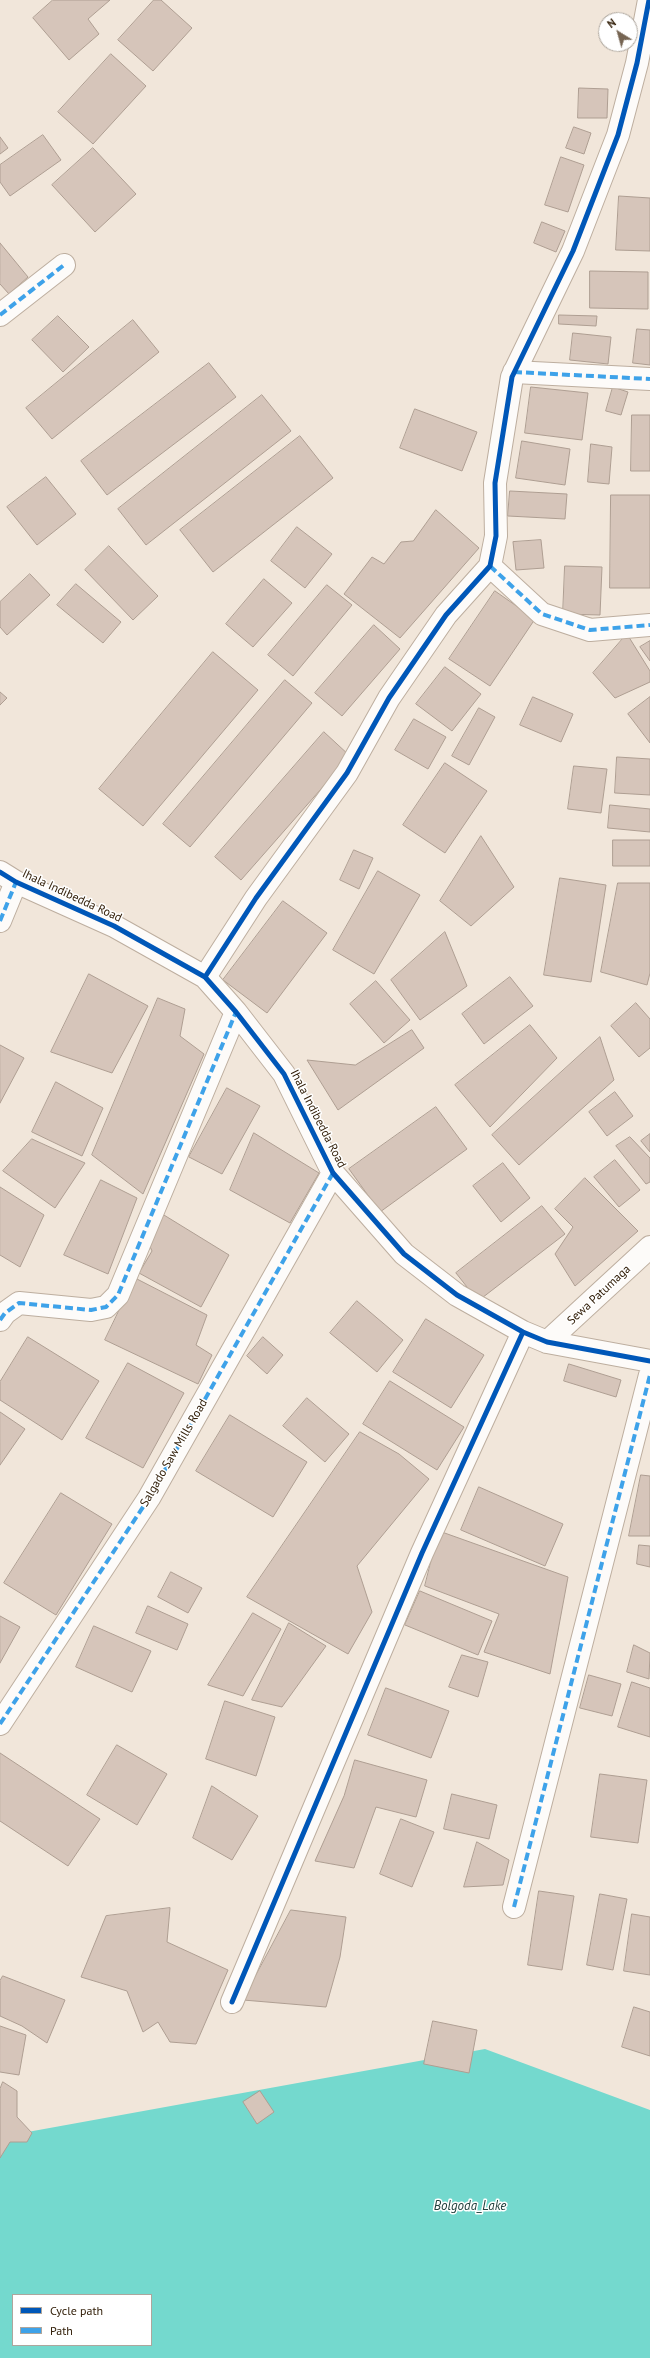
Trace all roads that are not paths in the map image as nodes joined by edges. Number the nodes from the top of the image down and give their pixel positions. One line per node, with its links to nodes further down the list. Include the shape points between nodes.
1 (649, 0): 4 (street, via 637,63 618,135 573,251)
2 (64, 265): 3 (street)
3 (0, 314)
4 (514, 372): 5 (street); 6 (street, via 495,482 496,536)
5 (650, 379)
6 (490, 566): 7 (street, via 542,614 590,630); 10 (street, via 446,615 389,698 346,773 256,898)
7 (650, 625)
8 (8, 877): 9 (street); 10 (street, Ihala Indibedda Road, via 114,926)
9 (0, 921)
10 (205, 977): 11 (street, Ihala Indibedda Road)
11 (236, 1012): 12 (street, Ihala Indibedda Road, via 284,1074); 14 (street, via 118,1295 106,1307 92,1310 19,1303)
12 (333, 1173): 15 (street, Ihala Indibedda Road, via 404,1254 457,1295); 19 (street, Salgado Saw Mills Road, via 148,1498)
13 (650, 1247): 16 (street, Sewa Patumaga)
14 (0, 1320)
15 (523, 1332): 16 (street, Ihala Indibedda Road); 21 (street, via 422,1552)
16 (547, 1342): 17 (street, Ihala Indibedda Road)
17 (650, 1361)
18 (650, 1374): 20 (street)
19 (0, 1724)
20 (514, 1907)
21 (232, 2002)

